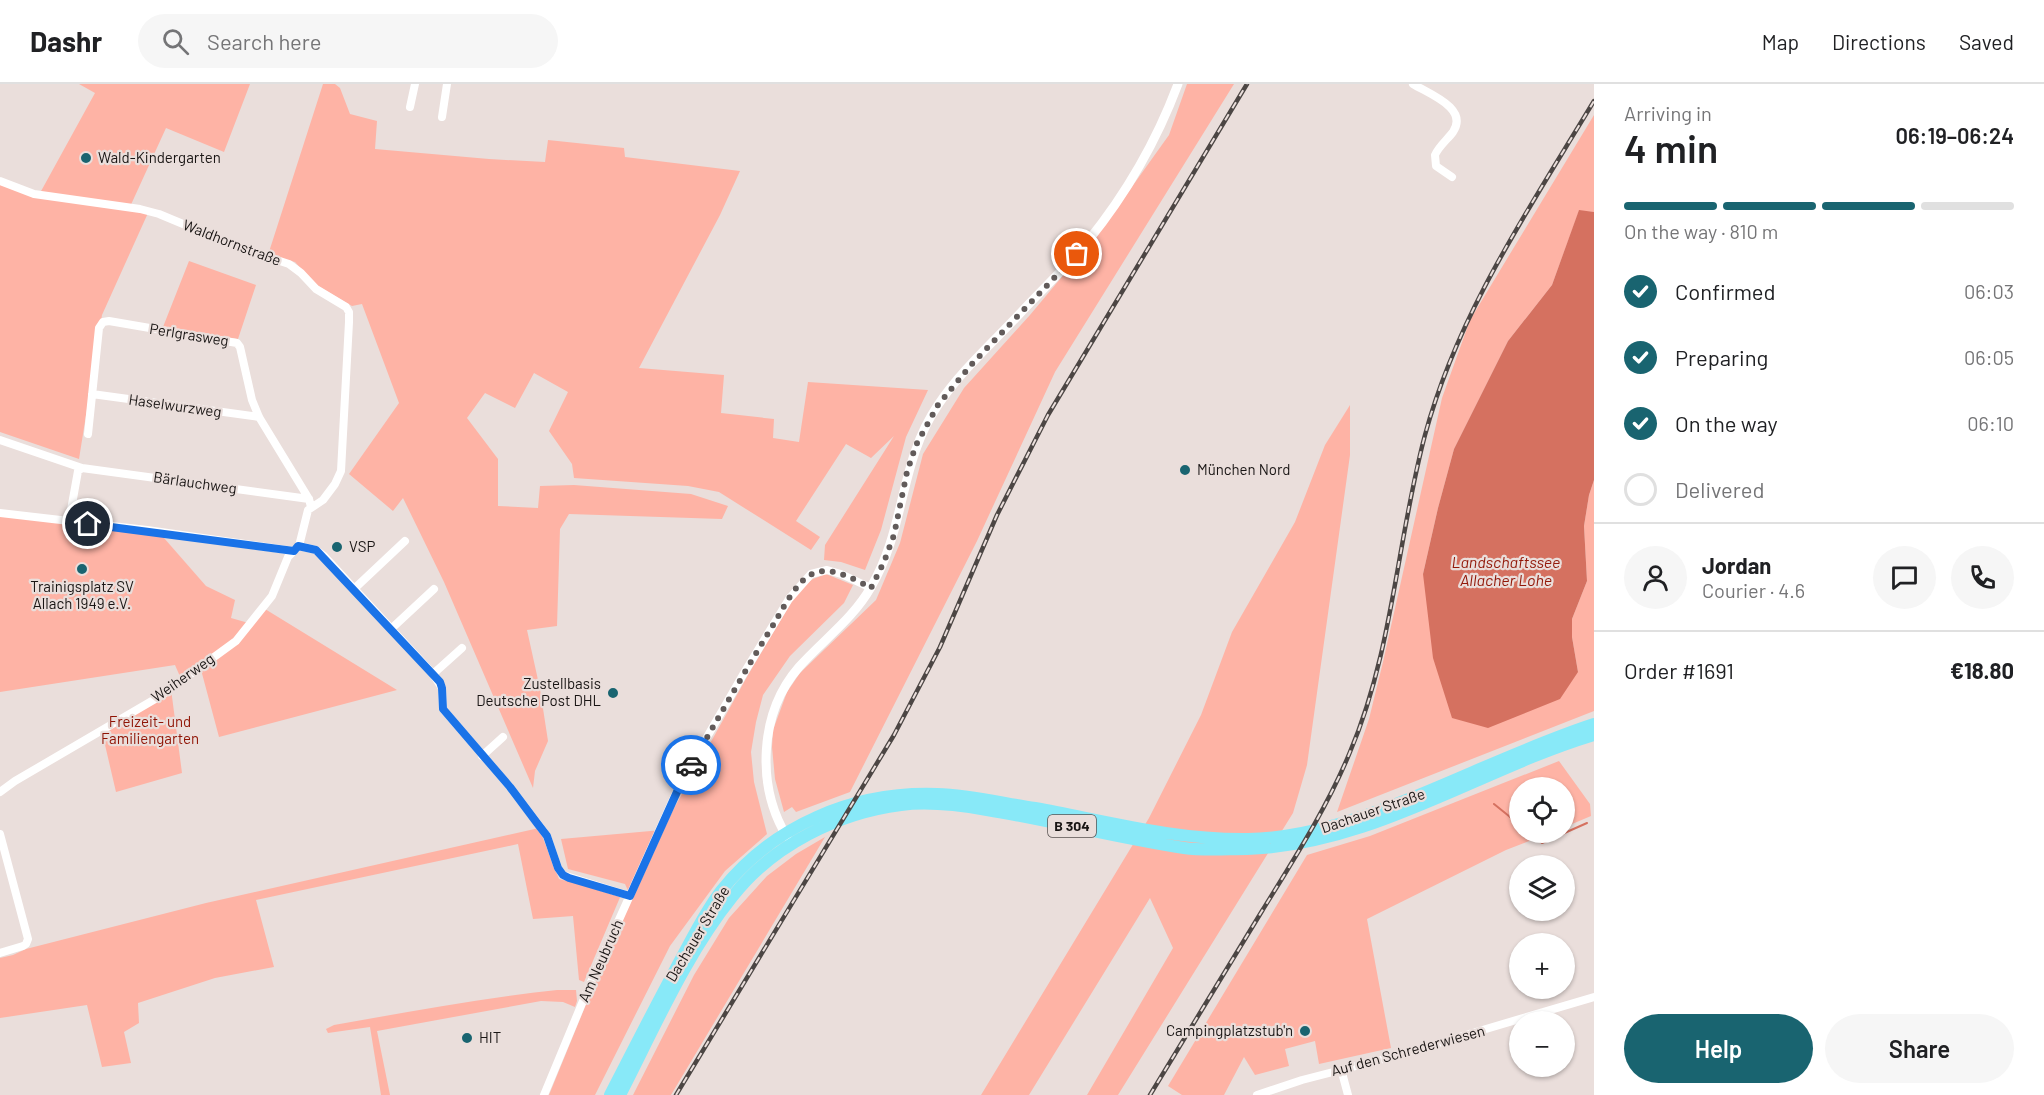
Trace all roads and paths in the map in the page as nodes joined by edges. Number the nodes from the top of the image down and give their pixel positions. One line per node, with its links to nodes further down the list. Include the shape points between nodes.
1 (416, 84): 5 (street)
2 (447, 84): 6 (street)
3 (1178, 84): 19 (street, via 1150,147 1099,227 938,405 916,445 894,535)
4 (1413, 84): 7 (street, via 1453,109 1457,116 1452,133 1437,150 1434,160 1439,170)
5 (410, 107)
6 (442, 117)
7 (1452, 177)
8 (0, 181): 14 (street, Waldhornstraße, via 34,194 159,214 289,264 316,289 346,307 349,322 341,471 323,500)
9 (92, 394): 10 (street, Haselwurzweg); 10 (street, Perlgrasweg, via 99,328 109,321 237,343); 11 (street)
10 (259, 417): 14 (street, Perlgrasweg)
11 (88, 434)
12 (0, 440): 13 (street, Bärlauchweg)
13 (82, 468): 14 (street, Bärlauchweg); 16 (street, via 78,471)
14 (309, 505): 18 (street, Weiherweg)
15 (0, 513): 16 (street)
16 (69, 521): 18 (street)
17 (405, 541): 20 (street)
18 (296, 548): 20 (street, via 316,550); 30 (street, Weiherweg, via 288,557 272,596 236,640 162,695)
19 (871, 588): 33 (street, via 789,680 773,714 766,767 770,795); 34 (street, Am Neubruch, via 827,570 811,574 789,599 681,783)
20 (354, 589): 22 (street)
21 (434, 589): 22 (street)
22 (391, 629): 24 (street)
23 (462, 648): 24 (street)
24 (433, 674): 28 (street, via 442,688 443,709)
25 (1594, 724): 29 (main road, Dachauer Straße / B 304, via 1542,742)
26 (1594, 735): 29 (main road, Dachauer Straße / B 304)
27 (503, 737): 28 (street)
28 (483, 756): 34 (street, via 547,836 563,875)
29 (1445, 789): 32 (main road, Dachauer Straße / B 304, via 1367,826)
30 (0, 792)
31 (0, 834): 35 (street, via 28,934 26,944)
32 (1315, 836): 33 (main road, Dachauer Straße / B 304, via 1248,849 1187,848 945,804 901,805 863,813); 33 (main road, Dachauer Straße / B 304, via 1190,837 935,794 901,795 840,807 821,814)
33 (789, 839): 39 (main road, Dachauer Straße / B 304, via 751,860 721,891); 40 (main road, Dachauer Straße / B 304, via 747,880 700,943)
34 (630, 896): 38 (street, Am Neubruch)
35 (0, 953)
36 (1594, 998): 37 (street, Auf den Schrederwiesen)
37 (1341, 1069): 41 (street, Auf den Schrederwiesen); 42 (street)
38 (544, 1095)
39 (609, 1095)
40 (620, 1095)
41 (1257, 1095)
42 (1348, 1095)

